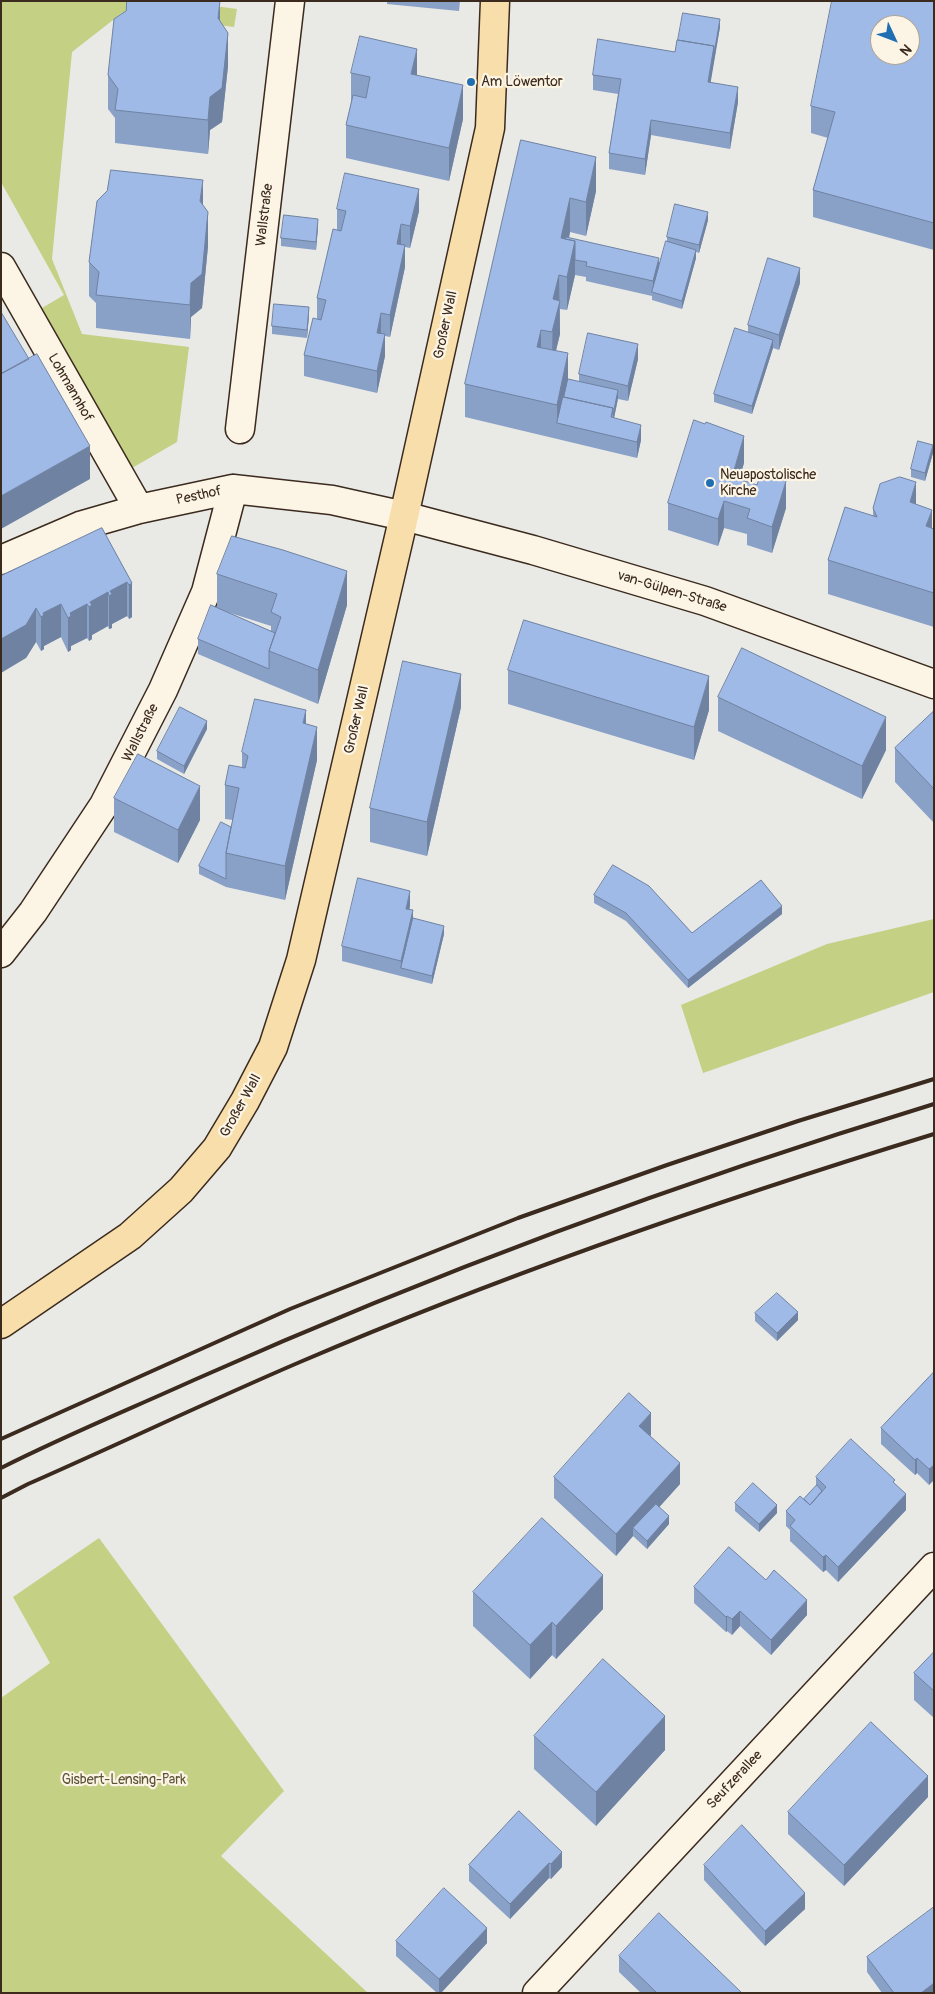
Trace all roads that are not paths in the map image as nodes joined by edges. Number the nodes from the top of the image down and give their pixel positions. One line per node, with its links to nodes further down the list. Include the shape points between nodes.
1 (290, 1): 4 (street, Wallstraße)
2 (495, 1): 7 (main road, Großer Wall, via 490,128)
3 (1, 267): 6 (street, Lohmannhof)
4 (240, 429)
5 (233, 489): 6 (street, Pesthof); 7 (street, Pesthof, via 332,500); 10 (street, Wallstraße, via 206,592 163,690 104,805 33,912)
6 (139, 509): 8 (street, Pesthof, via 80,526)
7 (404, 516): 9 (street, van-Gülpen-Straße, via 705,601); 11 (main road, Großer Wall, via 301,960 273,1047 217,1148 181,1190 130,1236)
8 (1, 560)
9 (934, 684)
10 (1, 953)
11 (1, 1324)
12 (934, 1568): 13 (street, Seufzerallee)
13 (537, 1993)

